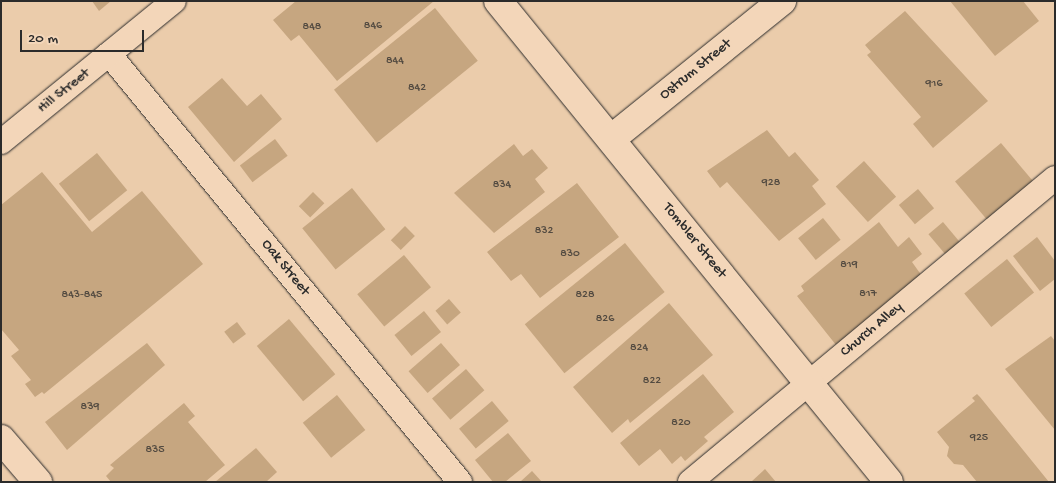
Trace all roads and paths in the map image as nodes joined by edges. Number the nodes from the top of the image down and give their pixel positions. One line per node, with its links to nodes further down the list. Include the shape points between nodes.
1 (174, 1): 4 (lane, Hill Street)
2 (498, 1): 5 (street, Tombler Street)
3 (782, 1): 5 (street, Ostrum Street)
4 (109, 54): 6 (lane, Hill Street); 11 (lane, Oak Street)
5 (611, 139): 8 (street, Tombler Street)
6 (1, 142)
7 (1055, 178): 8 (lane, Church Alley)
8 (809, 383): 12 (lane, Church Alley); 13 (street, Tombler Street)
9 (1, 439): 10 (street)
10 (38, 482)
11 (460, 482)
12 (690, 482)
13 (890, 482)

